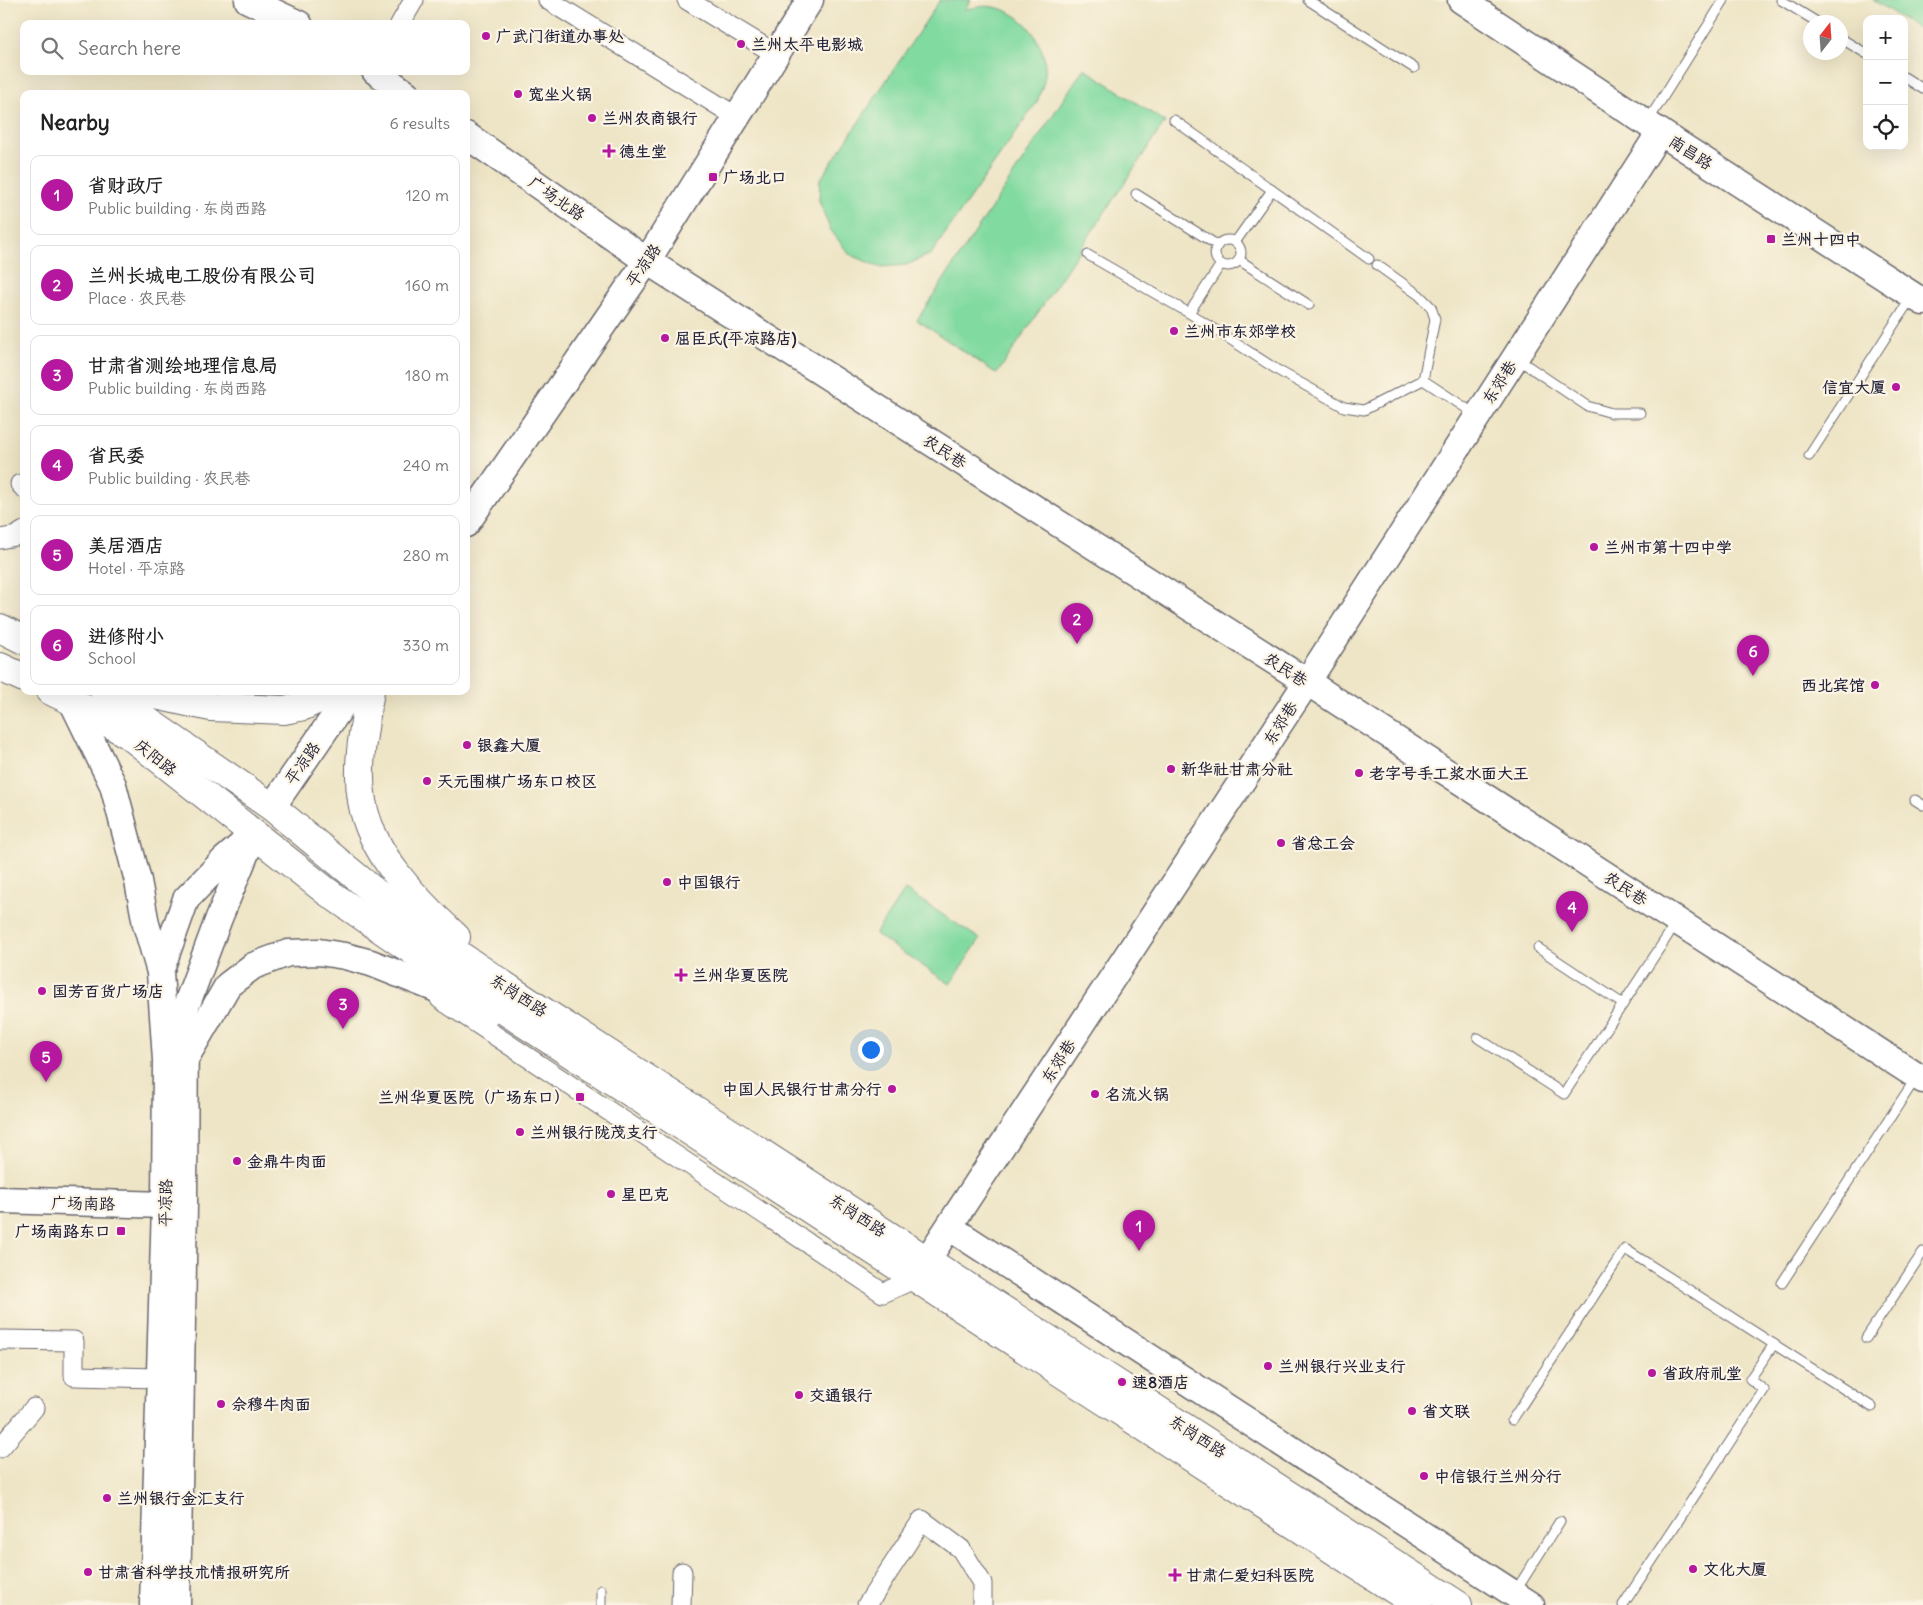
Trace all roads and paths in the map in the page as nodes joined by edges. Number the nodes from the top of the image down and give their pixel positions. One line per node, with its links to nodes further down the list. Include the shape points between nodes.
1 (248, 0): 11 (street)
2 (414, 0): 12 (street)
3 (548, 0): 21 (street)
4 (687, 0): 15 (street)
5 (810, 0): 15 (street, 平凉路)
6 (1308, 0): 16 (lane)
7 (1461, 0): 23 (street, 南昌路)
8 (1724, 0): 23 (lane)
9 (1780, 0): 10 (lane)
10 (1805, 15)
11 (290, 20)
12 (402, 20)
13 (1848, 43): 14 (lane)
14 (1863, 52)
15 (776, 54): 21 (street, 平凉路)
16 (1414, 68)
17 (381, 75): 20 (street)
18 (1908, 80): 19 (lane)
19 (1923, 89)
20 (401, 90)
21 (738, 117): 32 (street, 平凉路)
22 (1174, 120): 25 (lane)
23 (1653, 127): 35 (street, 南昌路); 38 (street, 东郊巷)
24 (470, 138): 32 (street, 广场北路)
25 (1272, 190): 27 (lane); 30 (lane)
26 (1136, 194): 28 (lane)
27 (1236, 241): 28 (lane, via 1225,239); 31 (lane, via 1242,250)
28 (1217, 245): 33 (lane, via 1215,255)
29 (1088, 255): 37 (lane)
30 (1369, 259)
31 (1240, 260): 33 (lane, via 1231,266); 36 (lane)
32 (647, 261): 43 (street, 平凉路); 50 (street, 农民巷)
33 (1221, 264): 37 (lane)
34 (1377, 265): 39 (lane, via 1431,307 1435,319)
35 (1918, 299): 42 (lane)
36 (1308, 305)
37 (1189, 313): 39 (lane, via 1279,372 1344,407 1364,410)
38 (1515, 358): 40 (lane, via 1587,406 1612,414); 41 (street, 东郊巷)
39 (1423, 380): 41 (lane)
40 (1640, 413)
41 (1478, 416): 50 (street, 东郊巷)
42 (1810, 456)
43 (470, 518)
44 (20, 534): 45 (street)
45 (0, 539)
46 (0, 628): 47 (main road)
47 (20, 638)
48 (0, 667): 49 (main road)
49 (20, 676)
50 (1307, 682): 59 (street, 农民巷); 70 (street, 东郊巷)
51 (110, 695): 57 (main road, 庆阳路)
52 (155, 695): 53 (main road, via 211,707 284,710 304,706)
53 (327, 695)
54 (349, 695): 57 (street, 平凉路)
55 (369, 695): 64 (main road, via 360,783 365,815 382,851 392,869 429,912)
56 (61, 696): 58 (main road, 庆阳路, via 129,736); 61 (street, via 113,785)
57 (272, 807): 58 (main road, 平凉路); 64 (main road, 东岗西路)
58 (253, 835): 61 (street, 平凉路, via 186,899); 64 (main road, 东岗西路, via 336,899); 66 (street, 平凉路, via 184,1009)
59 (1677, 921): 63 (lane); 67 (street, 农民巷)
60 (1538, 948): 63 (lane)
61 (160, 972): 69 (street, 平凉路, via 166,1060)
62 (408, 978): 64 (street, via 464,999); 66 (street, via 345,956 288,953 253,966 228,986); 72 (street, via 883,1294)
63 (1623, 1004): 65 (lane, via 1564,1094)
64 (529, 1015): 72 (main road, 东岗西路)
65 (1478, 1038)
66 (185, 1059): 87 (street, 平凉路)
67 (1920, 1078): 73 (lane)
68 (0, 1200): 69 (street, 广场南路)
69 (165, 1205): 77 (street, 平凉路)
70 (949, 1227): 72 (street, 东郊巷); 85 (street)
71 (1923, 1252): 74 (lane)
72 (922, 1269): 92 (main road, 东岗西路); 93 (main road, 东岗西路)
73 (1782, 1283)
74 (1866, 1338)
75 (0, 1340): 77 (street, via 74,1341 74,1376)
76 (1774, 1344): 78 (lane); 80 (lane, via 1625,1249); 94 (lane, via 1750,1379 1764,1390)
77 (159, 1378): 86 (street, 平凉路)
78 (1872, 1406)
79 (34, 1408): 81 (street)
80 (1512, 1420)
81 (0, 1448)
82 (1560, 1522): 85 (lane)
83 (682, 1572): 89 (street)
84 (601, 1590): 88 (lane)
85 (1522, 1600)
86 (152, 1605)
87 (177, 1605)
88 (601, 1605)
89 (681, 1605)
90 (867, 1605): 91 (street, via 922,1520 961,1549 982,1583)
91 (982, 1605)
92 (1418, 1605)
93 (1458, 1605)
94 (1623, 1605)

